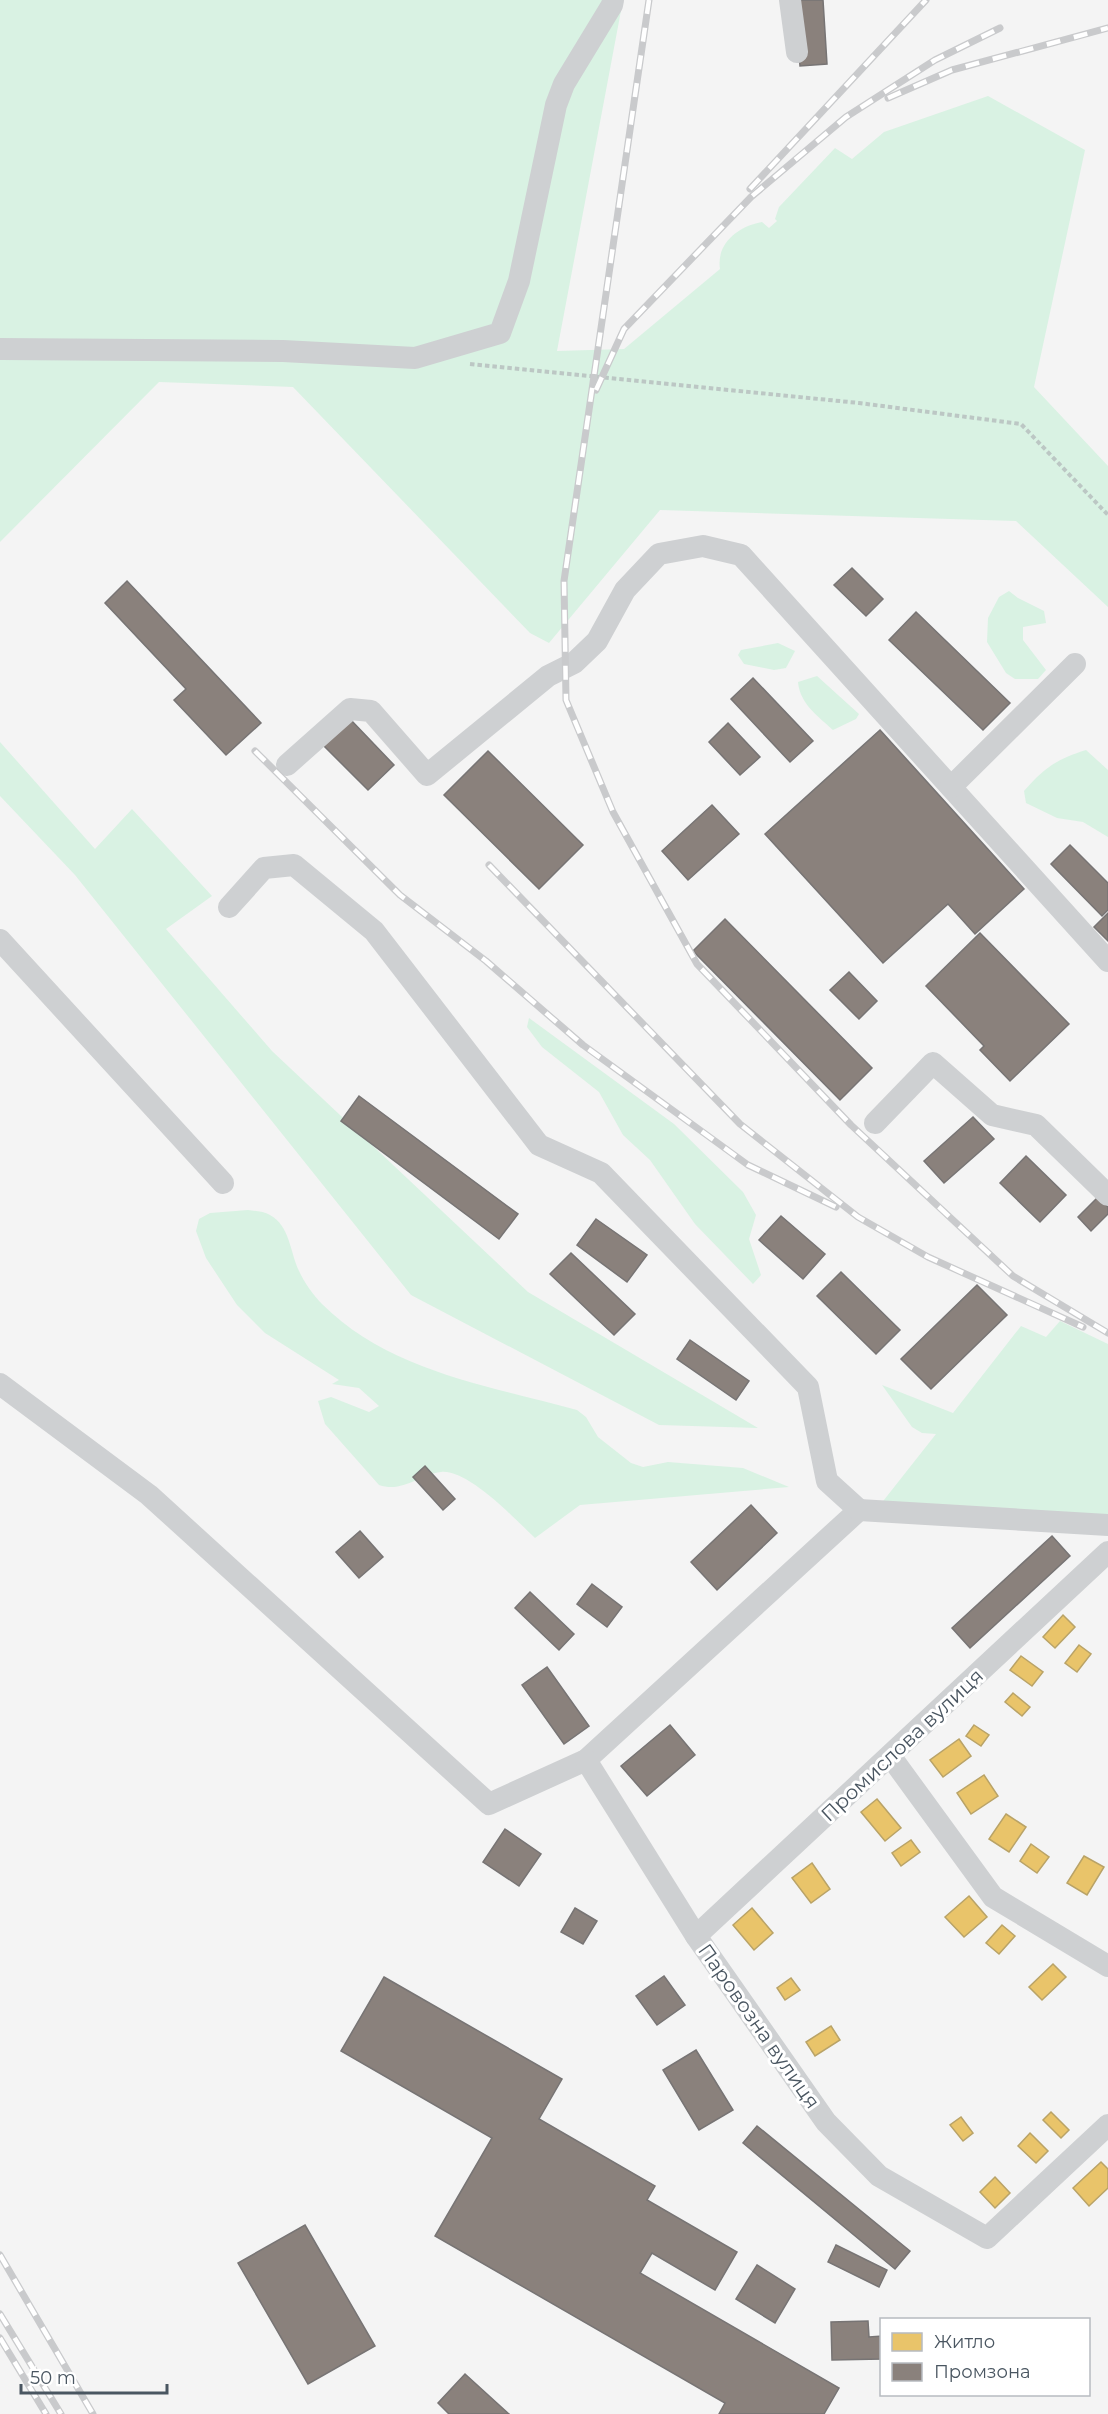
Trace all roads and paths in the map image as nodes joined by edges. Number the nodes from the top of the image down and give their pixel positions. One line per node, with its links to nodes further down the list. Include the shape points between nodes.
1 (613, 0): 4 (street, via 556,105 519,281 500,333 415,358 283,351)
2 (790, 0): 3 (street)
3 (796, 52)
4 (0, 349)
5 (461, 363): 6 (path, via 859,403 1021,424)
6 (1108, 515)
7 (1075, 664): 9 (street)
8 (287, 765): 9 (street, via 350,709 371,711 427,775 548,675 582,656 597,641 625,590 659,554 703,546 741,555)
9 (951, 787): 12 (street)
10 (229, 907): 17 (street, via 264,867 294,865 374,931 538,1145 601,1173 808,1387 827,1481)
11 (0, 940): 14 (street)
12 (1108, 961)
13 (875, 1124): 15 (street, via 933,1063 992,1115 1036,1125)
14 (223, 1183)
15 (1108, 1195)
16 (0, 1384): 21 (street, via 149,1495 489,1804)
17 (859, 1510): 18 (street); 21 (street)
18 (1108, 1526)
19 (1108, 1552): 20 (street, Промислова вулиця)
20 (891, 1757): 22 (street, Промислова вулиця); 23 (street, via 993,1898)
21 (586, 1761): 22 (street, Паровозна вулиця)
22 (696, 1936): 24 (street, Паровозна вулиця, via 826,2122 879,2176 987,2238)
23 (1108, 1966)
24 (1108, 2125)

